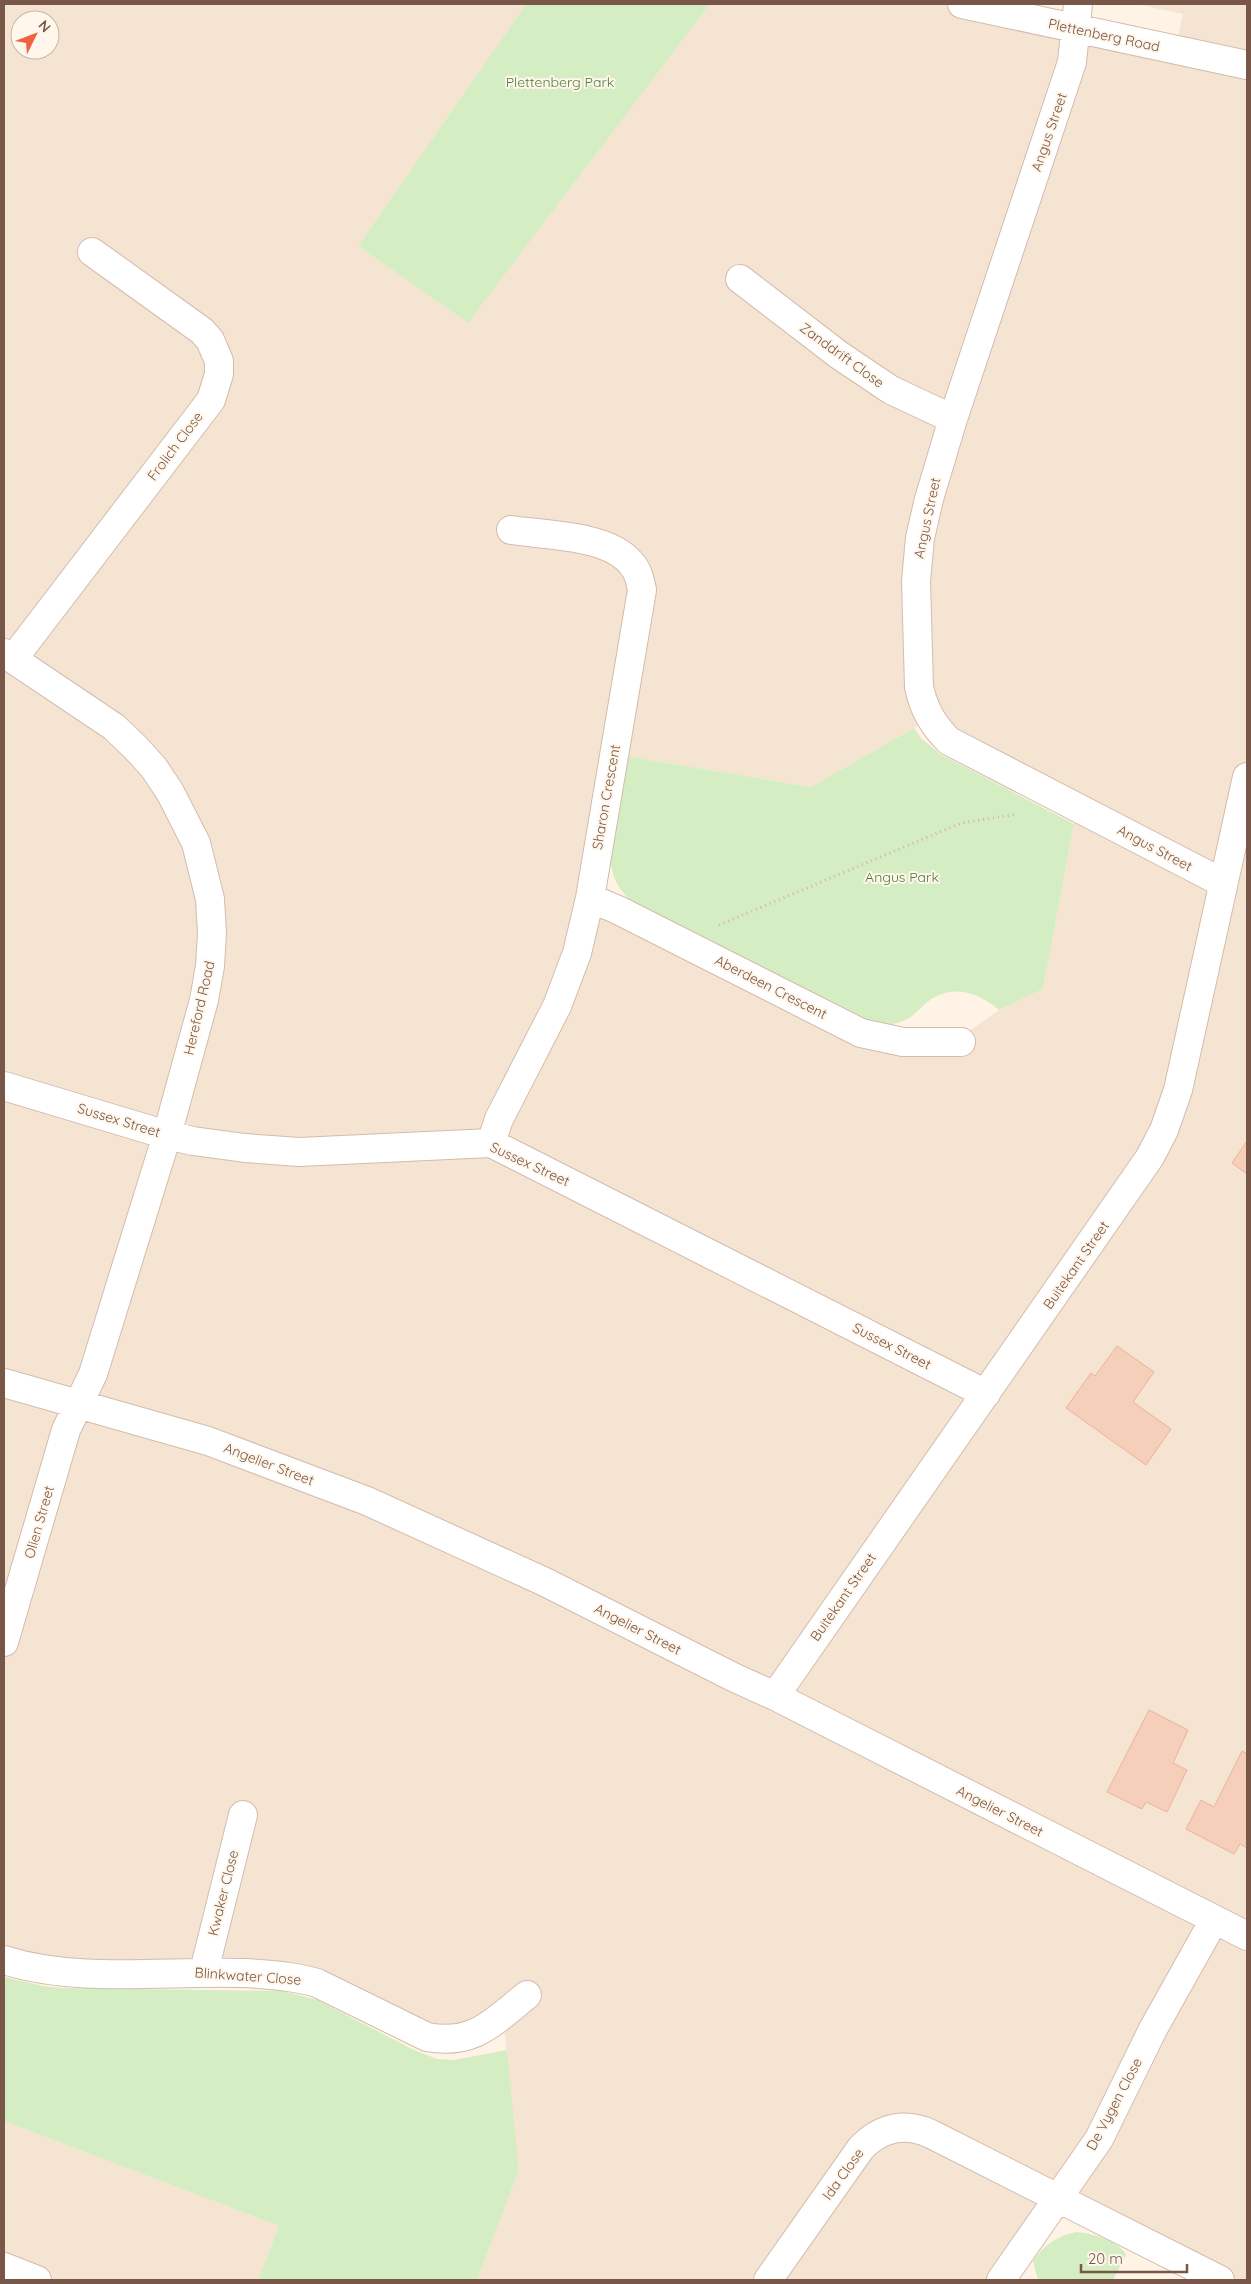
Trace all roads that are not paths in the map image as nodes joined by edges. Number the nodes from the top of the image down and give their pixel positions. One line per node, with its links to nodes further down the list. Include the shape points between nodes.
1 (962, 4): 2 (street, Plettenberg Road)
2 (1077, 16): 3 (street, Plettenberg Road); 6 (street, Angus Street, via 1072,62)
3 (1247, 65)
4 (92, 252): 8 (street, Frolich Close, via 202,331 215,350 220,374 211,400)
5 (740, 279): 6 (street, Zanddrift Close, via 892,390)
6 (953, 419): 10 (street, Angus Street, via 929,499 917,559 919,678 922,704 930,719 949,741)
7 (511, 530): 11 (street, Sharon Crescent, via 591,541 620,552 638,574 642,590)
8 (8, 656): 14 (street, Hereford Road, via 114,727 135,747 170,792 196,843 210,899 210,966 204,1000)
9 (1247, 777): 10 (street, Buitekant Street)
10 (1223, 883): 17 (street, Buitekant Street, via 1178,1090 1164,1130 1133,1184)
11 (590, 898): 12 (street, Aberdeen Crescent, via 861,1033 903,1042); 15 (street, Sharon Crescent, via 577,953 564,988 499,1119)
12 (961, 1042)
13 (4, 1086): 14 (street, Sussex Street)
14 (167, 1134): 15 (street, Sussex Street, via 193,1141 299,1152); 18 (street, Hereford Road, via 93,1374)
15 (491, 1143): 17 (street, Sussex Street)
16 (4, 1383): 18 (street, Angelier Street)
17 (986, 1394): 20 (street, Buitekant Street)
18 (78, 1405): 19 (street, Olien Street, via 66,1430); 20 (street, Angelier Street, via 208,1441 367,1501 545,1582)
19 (4, 1642)
20 (775, 1696): 22 (street, Angelier Street)
21 (243, 1815): 25 (street, Kwaker Close)
22 (1214, 1920): 23 (street, Angelier Street); 27 (street, De Vygen Close, via 1153,2029 1099,2139)
23 (1247, 1936)
24 (4, 1960): 25 (street, Blinkwater Close, via 41,1970 65,1972)
25 (204, 1972): 26 (street, Blinkwater Close, via 301,1978 427,2037 445,2040 462,2039 483,2030)
26 (527, 1995)
27 (1057, 2197): 30 (street, Ida Close, via 918,2128 890,2129 879,2133 861,2148); 31 (street, De Vygen Close); 32 (street, Ida Close)
28 (4, 2267): 29 (street)
29 (37, 2280)
30 (768, 2280)
31 (1001, 2280)
32 (1220, 2280)

